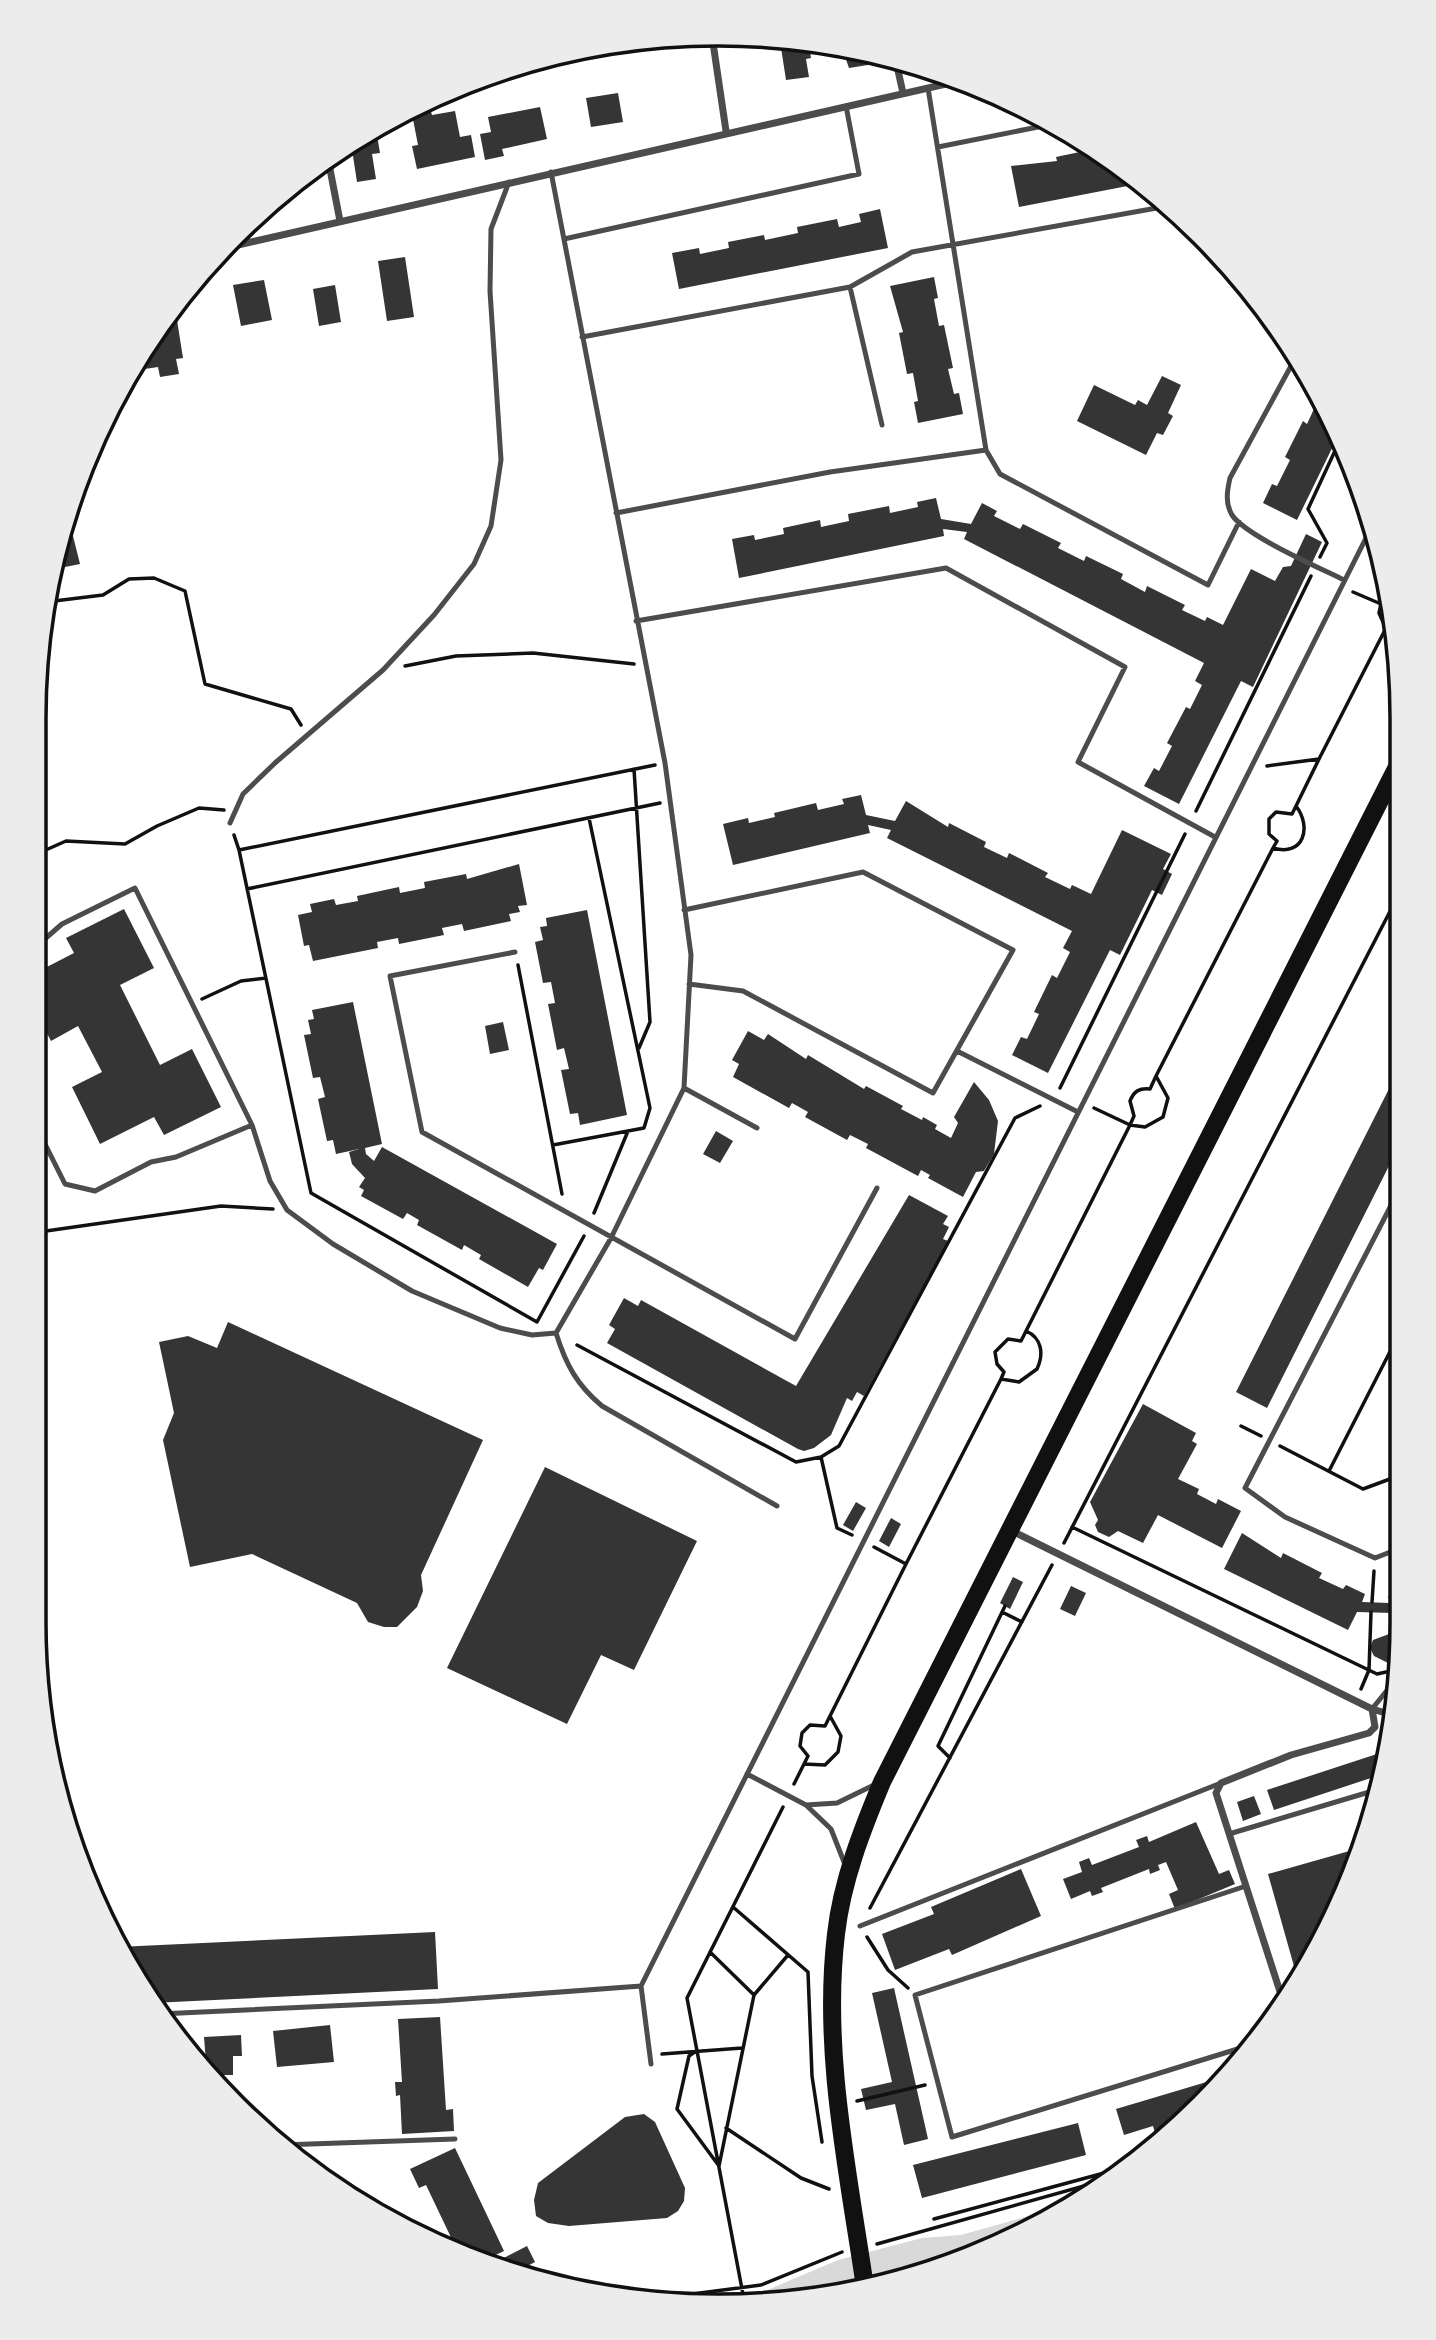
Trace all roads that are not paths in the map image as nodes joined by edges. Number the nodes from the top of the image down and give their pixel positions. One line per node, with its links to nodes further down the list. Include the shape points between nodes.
1 (713, 46): 8 (street)
2 (898, 70): 5 (street)
3 (942, 84): 4 (street)
4 (928, 88): 5 (street); 9 (lane)
5 (903, 93): 6 (street)
6 (846, 106): 8 (street); 15 (lane, via 859,174)
7 (1038, 127): 9 (lane)
8 (726, 131): 11 (street)
9 (938, 147): 17 (lane)
10 (330, 169): 14 (street)
11 (551, 172): 12 (street); 15 (lane)
12 (509, 183): 14 (street); 29 (lane, via 491,229 490,291 501,460 492,526 474,564 434,615 383,670 243,794)
13 (1156, 208): 17 (lane)
14 (340, 221): 16 (street)
15 (564, 239): 19 (lane)
16 (240, 245)
17 (955, 246): 18 (lane, via 912,252); 22 (lane)
18 (850, 287): 19 (lane); 21 (lane)
19 (582, 337): 23 (lane)
20 (1291, 367): 24 (lane, via 1230,478 1228,507)
21 (882, 425)
22 (986, 450): 23 (lane, via 830,472); 24 (lane, via 1000,474 1208,585)
23 (616, 513): 27 (lane)
24 (1239, 522): 26 (lane)
25 (1366, 538): 26 (lane)
26 (1345, 580): 30 (lane)
27 (636, 621): 30 (lane, via 946,568 1125,667 1078,762); 31 (lane, via 665,763)
28 (1390, 781): 46 (main road)
29 (230, 823)
30 (1216, 837): 37 (lane)
31 (684, 910): 34 (lane, via 691,955); 35 (lane, via 863,872 1013,950)
32 (46, 938): 38 (lane, via 61,924 135,888)
33 (516, 953): 43 (lane, via 390,976 422,1132)
34 (689, 984): 35 (lane, via 743,991 933,1093); 36 (lane)
35 (957, 1051): 37 (lane)
36 (684, 1088): 39 (lane); 43 (lane)
37 (1078, 1112): 51 (lane)
38 (252, 1125): 40 (lane, via 151,1163 95,1191 65,1184); 44 (lane, via 270,1181 287,1209 333,1244 412,1291 500,1328 532,1335)
39 (757, 1128)
40 (46, 1146)
41 (877, 1188): 43 (lane, via 795,1339)
42 (1390, 1208): 47 (lane, via 1245,1488 1284,1517 1374,1558)
43 (611, 1238): 44 (lane)
44 (556, 1333): 45 (lane, via 571,1374 603,1406)
45 (777, 1506)
46 (1008, 1529): 49 (street); 52 (main road)
47 (1390, 1552)
48 (1387, 1691): 49 (lane)
49 (1372, 1709): 50 (street); 53 (street, via 1375,1727 1369,1733 1291,1755)
50 (1385, 1713)
51 (747, 1774): 55 (lane); 60 (lane)
52 (882, 1782): 55 (lane, via 837,1803); 57 (main road)
53 (1221, 1783): 56 (street, via 1216,1793); 59 (lane)
54 (1369, 1792): 56 (lane)
55 (806, 1805): 57 (lane, via 831,1829)
56 (1229, 1834): 58 (street)
57 (849, 1873): 67 (main road, via 836,1933 831,1995 840,2117)
58 (1246, 1886): 61 (street); 63 (lane, via 915,1995 951,2137)
59 (860, 1926)
60 (641, 1986): 62 (lane); 64 (lane)
61 (1280, 1991)
62 (171, 2013)
63 (1237, 2049)
64 (651, 2064)
65 (455, 2139): 66 (lane)
66 (295, 2145)
67 (864, 2279)

